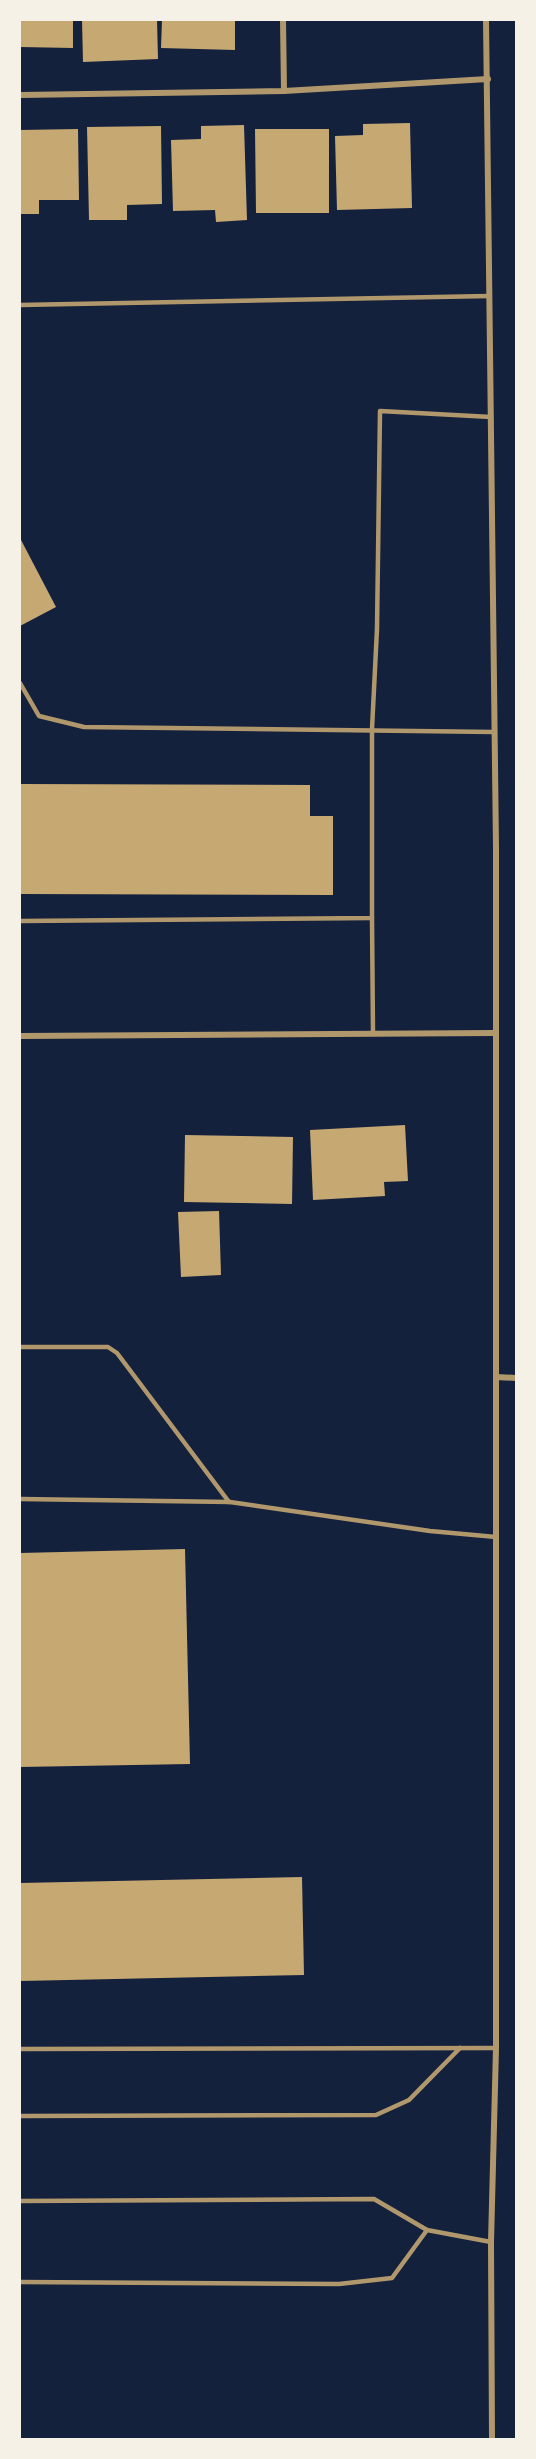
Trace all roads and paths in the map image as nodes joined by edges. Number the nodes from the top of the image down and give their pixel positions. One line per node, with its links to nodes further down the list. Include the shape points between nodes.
1 (283, 20): 4 (street)
2 (486, 20): 3 (street)
3 (488, 79): 4 (street); 6 (street)
4 (284, 91): 5 (street)
5 (20, 95)
6 (489, 296): 7 (lane); 8 (street)
7 (20, 305)
8 (491, 417): 10 (lane, via 380,411); 11 (street)
9 (20, 683): 10 (lane, via 39,716 84,727)
10 (372, 729): 11 (lane); 12 (lane)
11 (495, 732): 14 (street)
12 (372, 918): 13 (lane); 15 (lane)
13 (20, 921)
14 (495, 1033): 15 (street); 18 (street)
15 (373, 1034): 16 (street)
16 (20, 1036)
17 (20, 1347): 21 (lane, via 108,1347 117,1353)
18 (496, 1377): 19 (street); 22 (street)
19 (516, 1378)
20 (20, 1499): 21 (lane)
21 (230, 1502): 22 (lane)
22 (496, 1537): 24 (street)
23 (460, 2048): 24 (lane); 25 (lane); 26 (lane, via 409,2100 376,2115)
24 (496, 2048): 29 (street)
25 (20, 2049)
26 (20, 2116)
27 (20, 2201): 28 (lane, via 374,2199)
28 (427, 2230): 29 (lane); 30 (lane, via 392,2278 339,2284)
29 (491, 2242): 31 (street)
30 (20, 2283)
31 (492, 2439)

